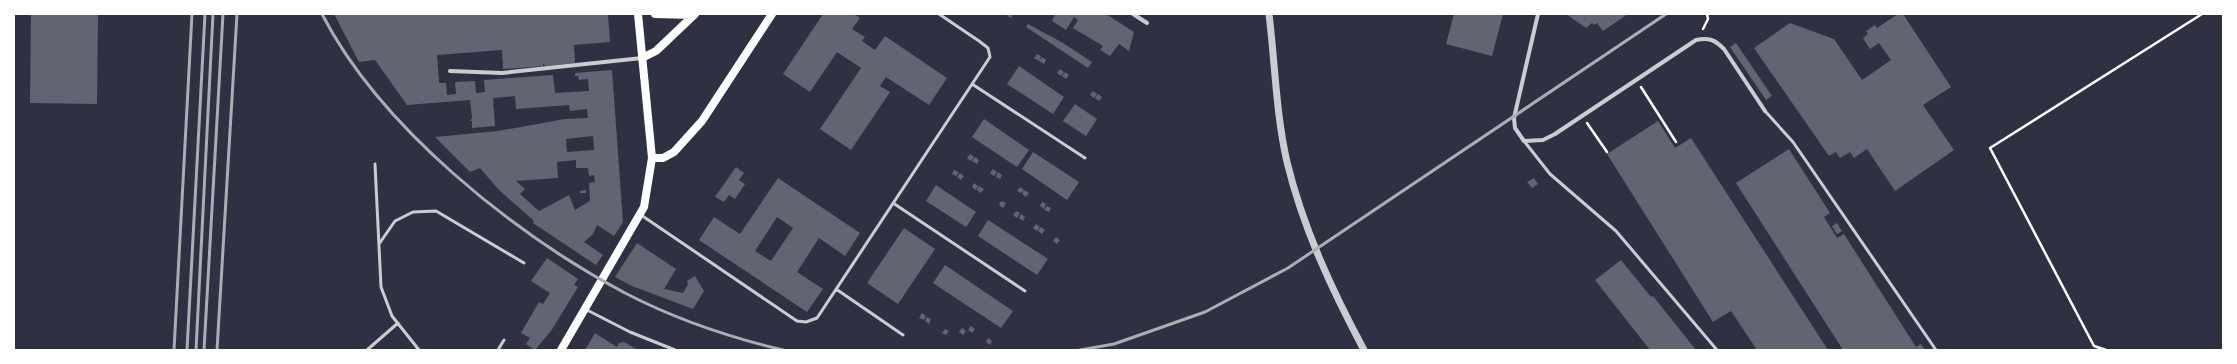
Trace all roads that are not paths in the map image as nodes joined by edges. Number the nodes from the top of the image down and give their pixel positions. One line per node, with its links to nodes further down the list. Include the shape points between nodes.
1 (638, 14): 10 (main road)
2 (655, 14): 8 (main road)
3 (772, 14): 15 (main road, via 702,121 674,152 663,158)
4 (939, 14): 12 (lane, via 988,48 990,58)
5 (1133, 14): 9 (street)
6 (1269, 14): 33 (street, via 1286,160 1294,189 1333,291)
7 (1538, 14): 14 (street, via 1514,118 1515,128)
8 (694, 15): 10 (main road, via 656,52)
9 (1147, 23)
10 (642, 58): 11 (street, via 502,73); 15 (main road)
11 (450, 71)
12 (972, 84): 16 (lane); 18 (lane)
13 (1765, 111): 14 (street, via 1724,49 1717,41 1707,38 1696,40 1543,140); 35 (lane, via 1793,142)
14 (1524, 141): 34 (lane, via 1550,174 1616,231)
15 (652, 158): 19 (main road, via 650,183)
16 (1084, 158)
17 (375, 164): 20 (lane)
18 (893, 203): 22 (lane); 23 (lane)
19 (640, 214): 22 (lane, via 797,321 806,322 817,318); 24 (main road)
20 (379, 244): 21 (lane, via 395,221 413,212 436,211); 25 (lane, via 381,287 392,316)
21 (524, 263)
22 (836, 289): 26 (lane)
23 (1025, 292)
24 (584, 308): 31 (main road); 32 (lane, via 630,332)
25 (398, 323): 28 (lane); 29 (lane)
26 (903, 335)
27 (504, 340): 30 (lane)
28 (367, 350)
29 (419, 350)
30 (498, 350)
31 (560, 350)
32 (675, 350)
33 (1364, 350)
34 (1717, 350)
35 (1936, 350)

